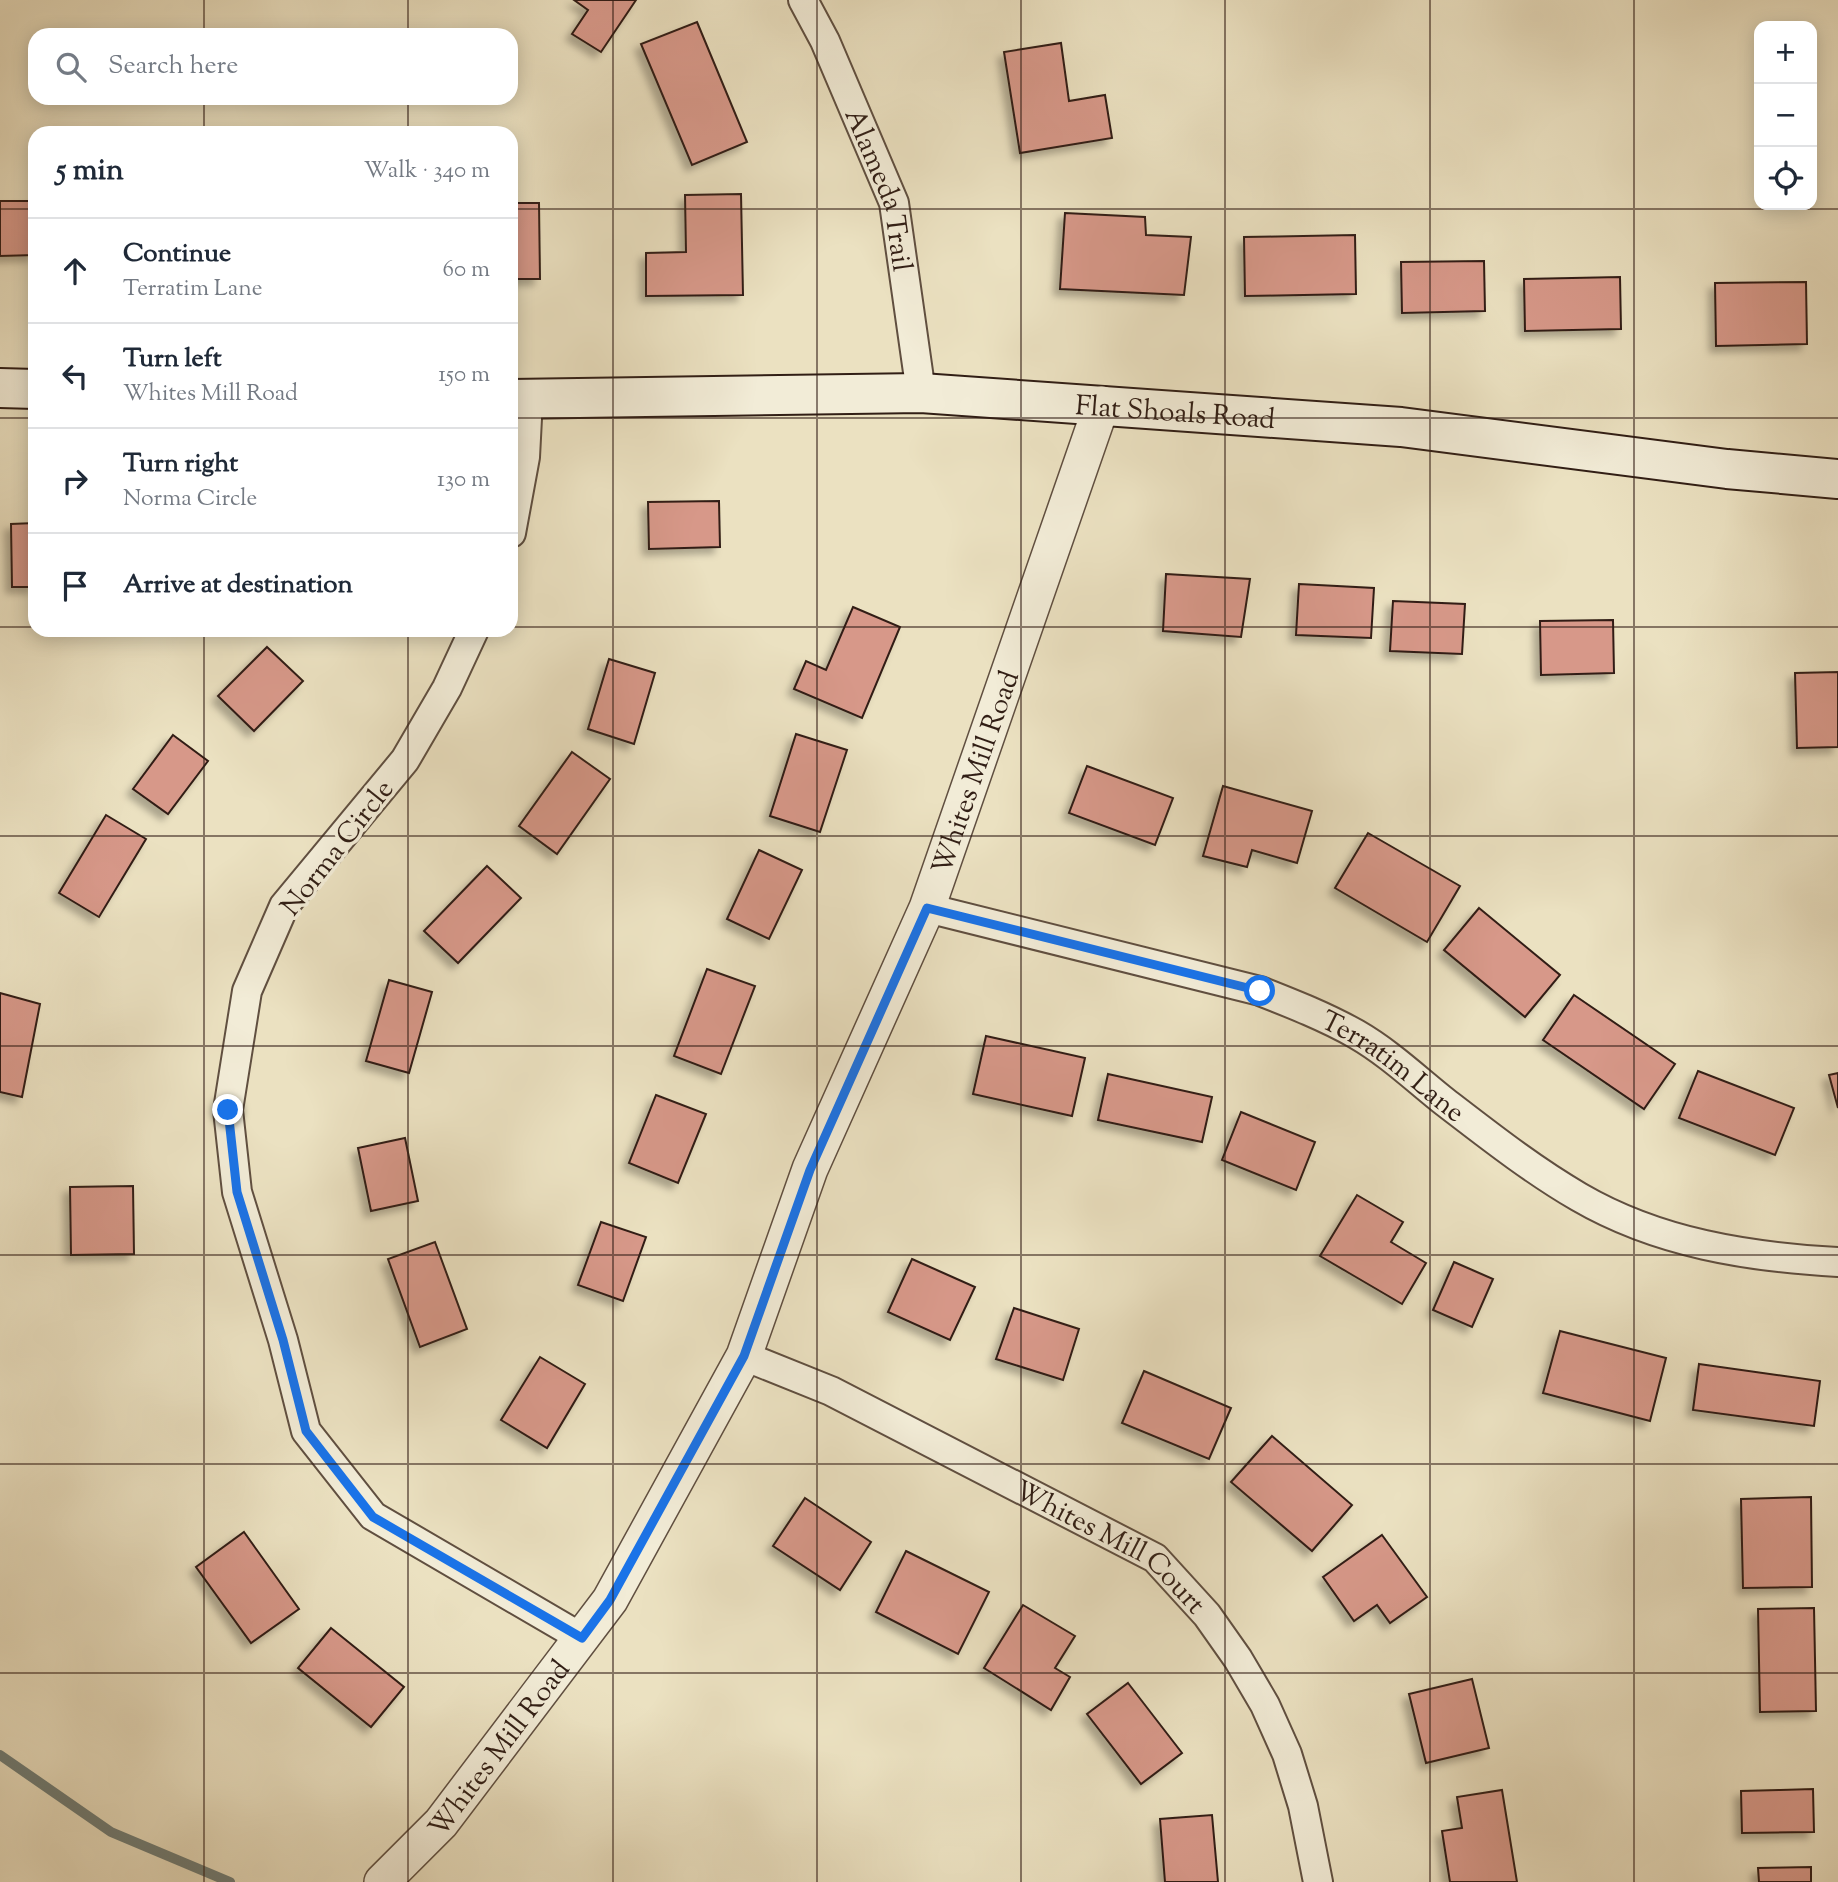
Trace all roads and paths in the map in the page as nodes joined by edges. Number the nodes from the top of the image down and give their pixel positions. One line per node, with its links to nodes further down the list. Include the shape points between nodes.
1 (803, 0): 4 (street, Alameda Trail, via 894,203)
2 (0, 388): 3 (main road)
3 (28, 389)
4 (921, 393): 5 (main road, Flat Shoals Road); 6 (main road, Flat Shoals Road)
5 (519, 399): 8 (street, via 525,457)
6 (1102, 404): 7 (main road, Flat Shoals Road, via 1401,427); 10 (street, Whites Mill Road)
7 (1838, 479)
8 (518, 495)
9 (471, 637): 13 (street, Norma Circle, via 405,760 284,906 247,990 228,1110 237,1192 306,1431 364,1506 373,1517)
10 (927, 908): 11 (street, Terratim Lane, via 1260,991 1358,1035 1526,1164 1629,1222 1732,1252); 12 (street, Whites Mill Road, via 810,1170)
11 (1838, 1262)
12 (744, 1356): 13 (street, Whites Mill Road, via 610,1600); 15 (street, Whites Mill Court, via 831,1391 1155,1558 1207,1615 1265,1705 1303,1806)
13 (582, 1638): 14 (street, Whites Mill Road, via 441,1823)
14 (382, 1882)
15 (1318, 1882)

